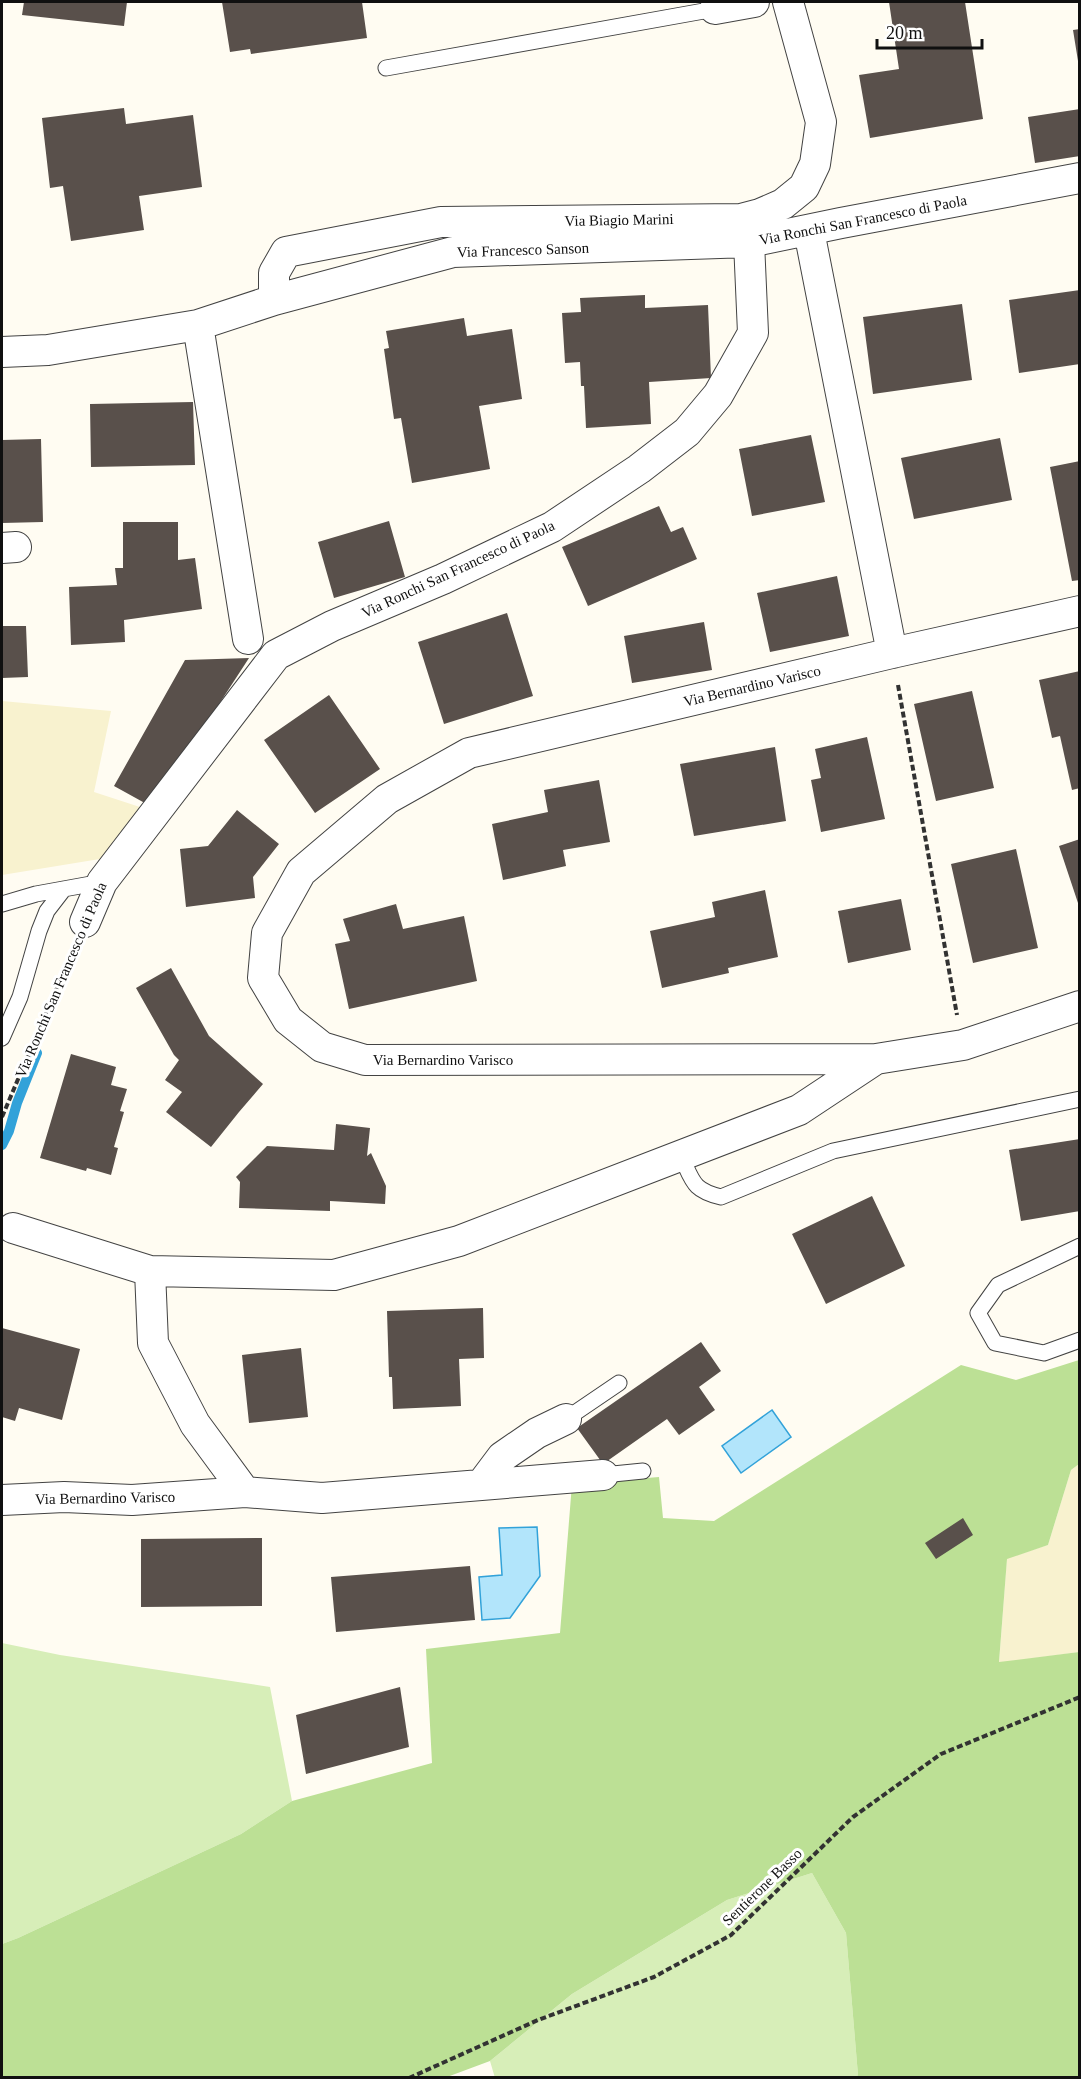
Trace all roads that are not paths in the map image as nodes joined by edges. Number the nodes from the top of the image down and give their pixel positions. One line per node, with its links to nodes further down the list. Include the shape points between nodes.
1 (754, 2): 3 (street)
2 (788, 2): 8 (street, Via Biagio Marini, via 821,122 814,164 804,187 783,204 741,219 441,222 286,252 274,273)
3 (715, 9): 4 (lane)
4 (386, 69)
5 (1080, 178): 6 (street, Via Ronchi San Francesco di Paola)
6 (809, 231): 7 (street, Via Ronchi San Francesco di Paola); 13 (street)
7 (749, 242): 8 (street, Via Francesco Sanson, via 453,252); 14 (street, Via Ronchi San Francesco di Paola, via 753,333 718,395 687,432 552,526 276,655)
8 (274, 300): 9 (street, Via Francesco Sanson)
9 (198, 325): 10 (street, Via Francesco Sanson, via 48,350); 12 (street)
10 (2, 352)
11 (1080, 611): 13 (street, Via Bernardino Varisco)
12 (248, 639)
13 (892, 653): 20 (street, Via Bernardino Varisco, via 469,753 387,799 301,872 267,933 263,978 288,1020 322,1047 365,1060)
14 (102, 882): 15 (lane); 17 (street, Via Ronchi San Francesco di Paola)
15 (64, 889): 16 (lane); 19 (lane, via 47,911 20,997)
16 (2, 904)
17 (84, 922)
18 (1080, 1006): 20 (street, Via Bernardino Varisco, via 963,1045)
19 (2, 1038)
20 (876, 1059): 22 (street, Via Bernardino Varisco, via 799,1110)
21 (1080, 1099): 22 (lane, via 833,1151 721,1197 704,1193 694,1184)
22 (681, 1156): 25 (street, Via Bernardino Varisco, via 459,1241 334,1275)
23 (13, 1228): 25 (street, Via Bernardino Varisco)
24 (1080, 1246): 26 (lane, via 998,1285 978,1313 995,1343 1044,1353)
25 (150, 1271): 32 (street, via 153,1343 195,1424)
26 (1080, 1340)
27 (619, 1383): 28 (lane)
28 (566, 1419): 31 (street, via 502,1457)
29 (643, 1471): 30 (lane)
30 (603, 1475): 31 (street, Via Bernardino Varisco)
31 (481, 1485): 32 (street, Via Bernardino Varisco, via 322,1498)
32 (245, 1492): 33 (street, Via Bernardino Varisco, via 132,1500)
33 (2, 1500)

